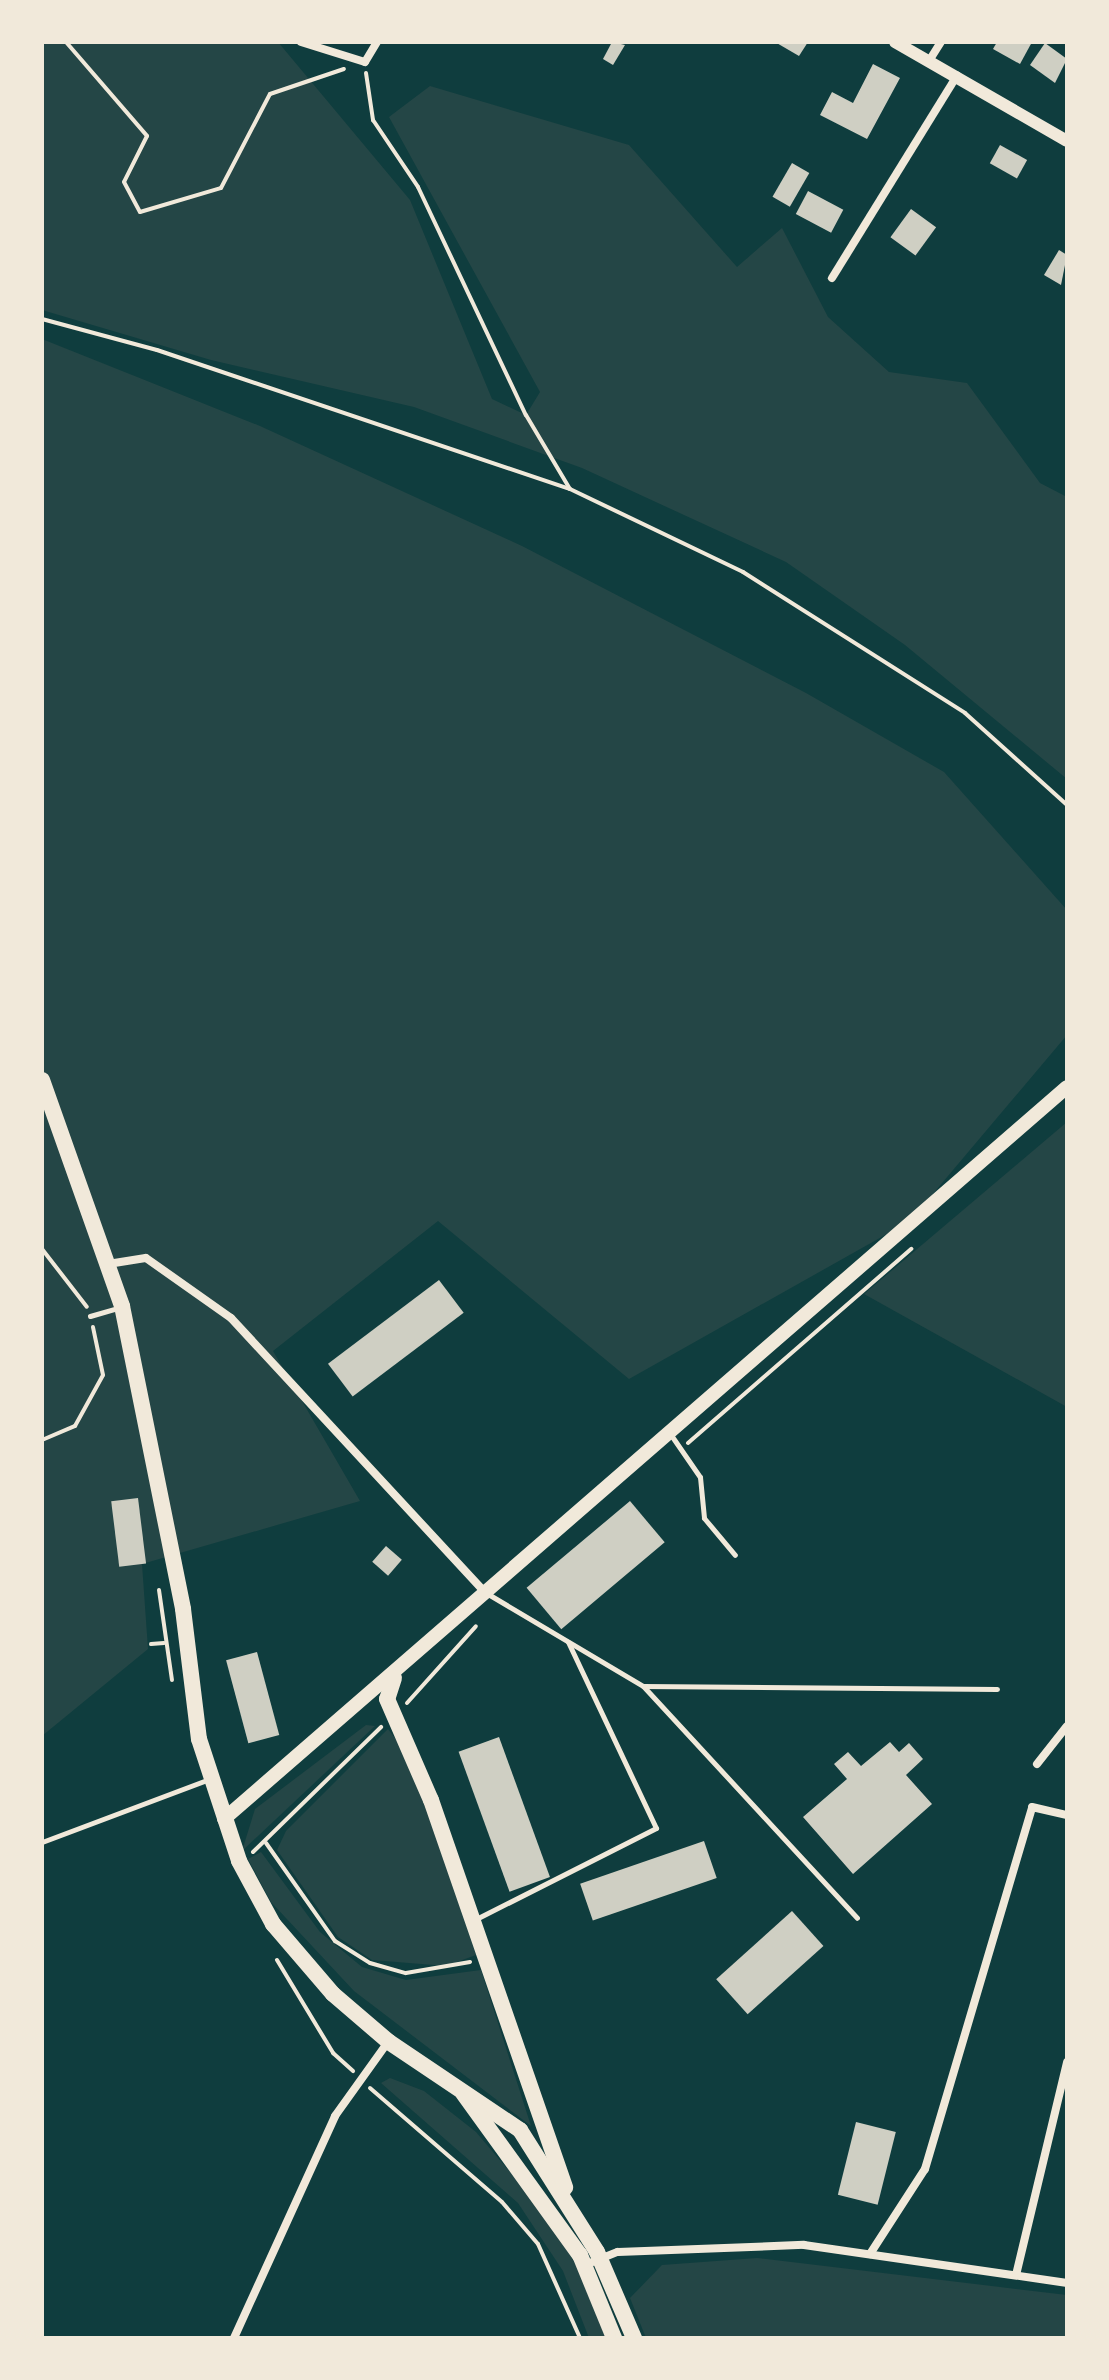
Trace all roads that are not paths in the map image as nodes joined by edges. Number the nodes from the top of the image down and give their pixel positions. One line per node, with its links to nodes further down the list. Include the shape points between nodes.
1 (301, 42): 2 (street, via 365,62)
2 (377, 42)
3 (895, 42): 5 (street)
4 (941, 42): 5 (street)
5 (929, 61): 6 (street)
6 (957, 76): 7 (street); 8 (street)
7 (1067, 141)
8 (832, 278)
9 (42, 1080): 11 (main road)
10 (1067, 1087): 14 (main road, via 918,1223)
11 (108, 1264): 12 (main road); 16 (street, via 146,1258 231,1318)
12 (122, 1306): 13 (lane); 23 (main road)
13 (90, 1316)
14 (668, 1431): 15 (lane, via 700,1477 704,1518); 16 (main road)
15 (735, 1555)
16 (484, 1591): 17 (lane); 18 (main road)
17 (568, 1641): 19 (lane); 28 (lane, via 656,1828)
18 (394, 1678): 25 (main road); 28 (main road, via 387,1699 406,1731)
19 (643, 1686): 20 (lane); 27 (lane)
20 (997, 1689)
21 (1067, 1726): 22 (street)
22 (1037, 1764)
23 (211, 1778): 25 (main road); 26 (lane)
24 (1067, 1815): 33 (street, via 1032,1807 925,2169)
25 (224, 1819): 29 (main road, via 273,1924 333,1994)
26 (42, 1842)
27 (857, 1918)
28 (472, 1922): 32 (main road)
29 (389, 2042): 31 (main road); 37 (street, via 335,2116)
30 (1067, 2062): 35 (street)
31 (463, 2093): 32 (main road, via 520,2130); 34 (main road)
32 (576, 2219): 34 (main road)
33 (870, 2254): 34 (street, via 804,2245); 35 (street)
34 (592, 2261): 38 (main road); 39 (main road)
35 (1016, 2275): 36 (street)
36 (1067, 2283)
37 (234, 2338)
38 (614, 2338)
39 (634, 2338)

